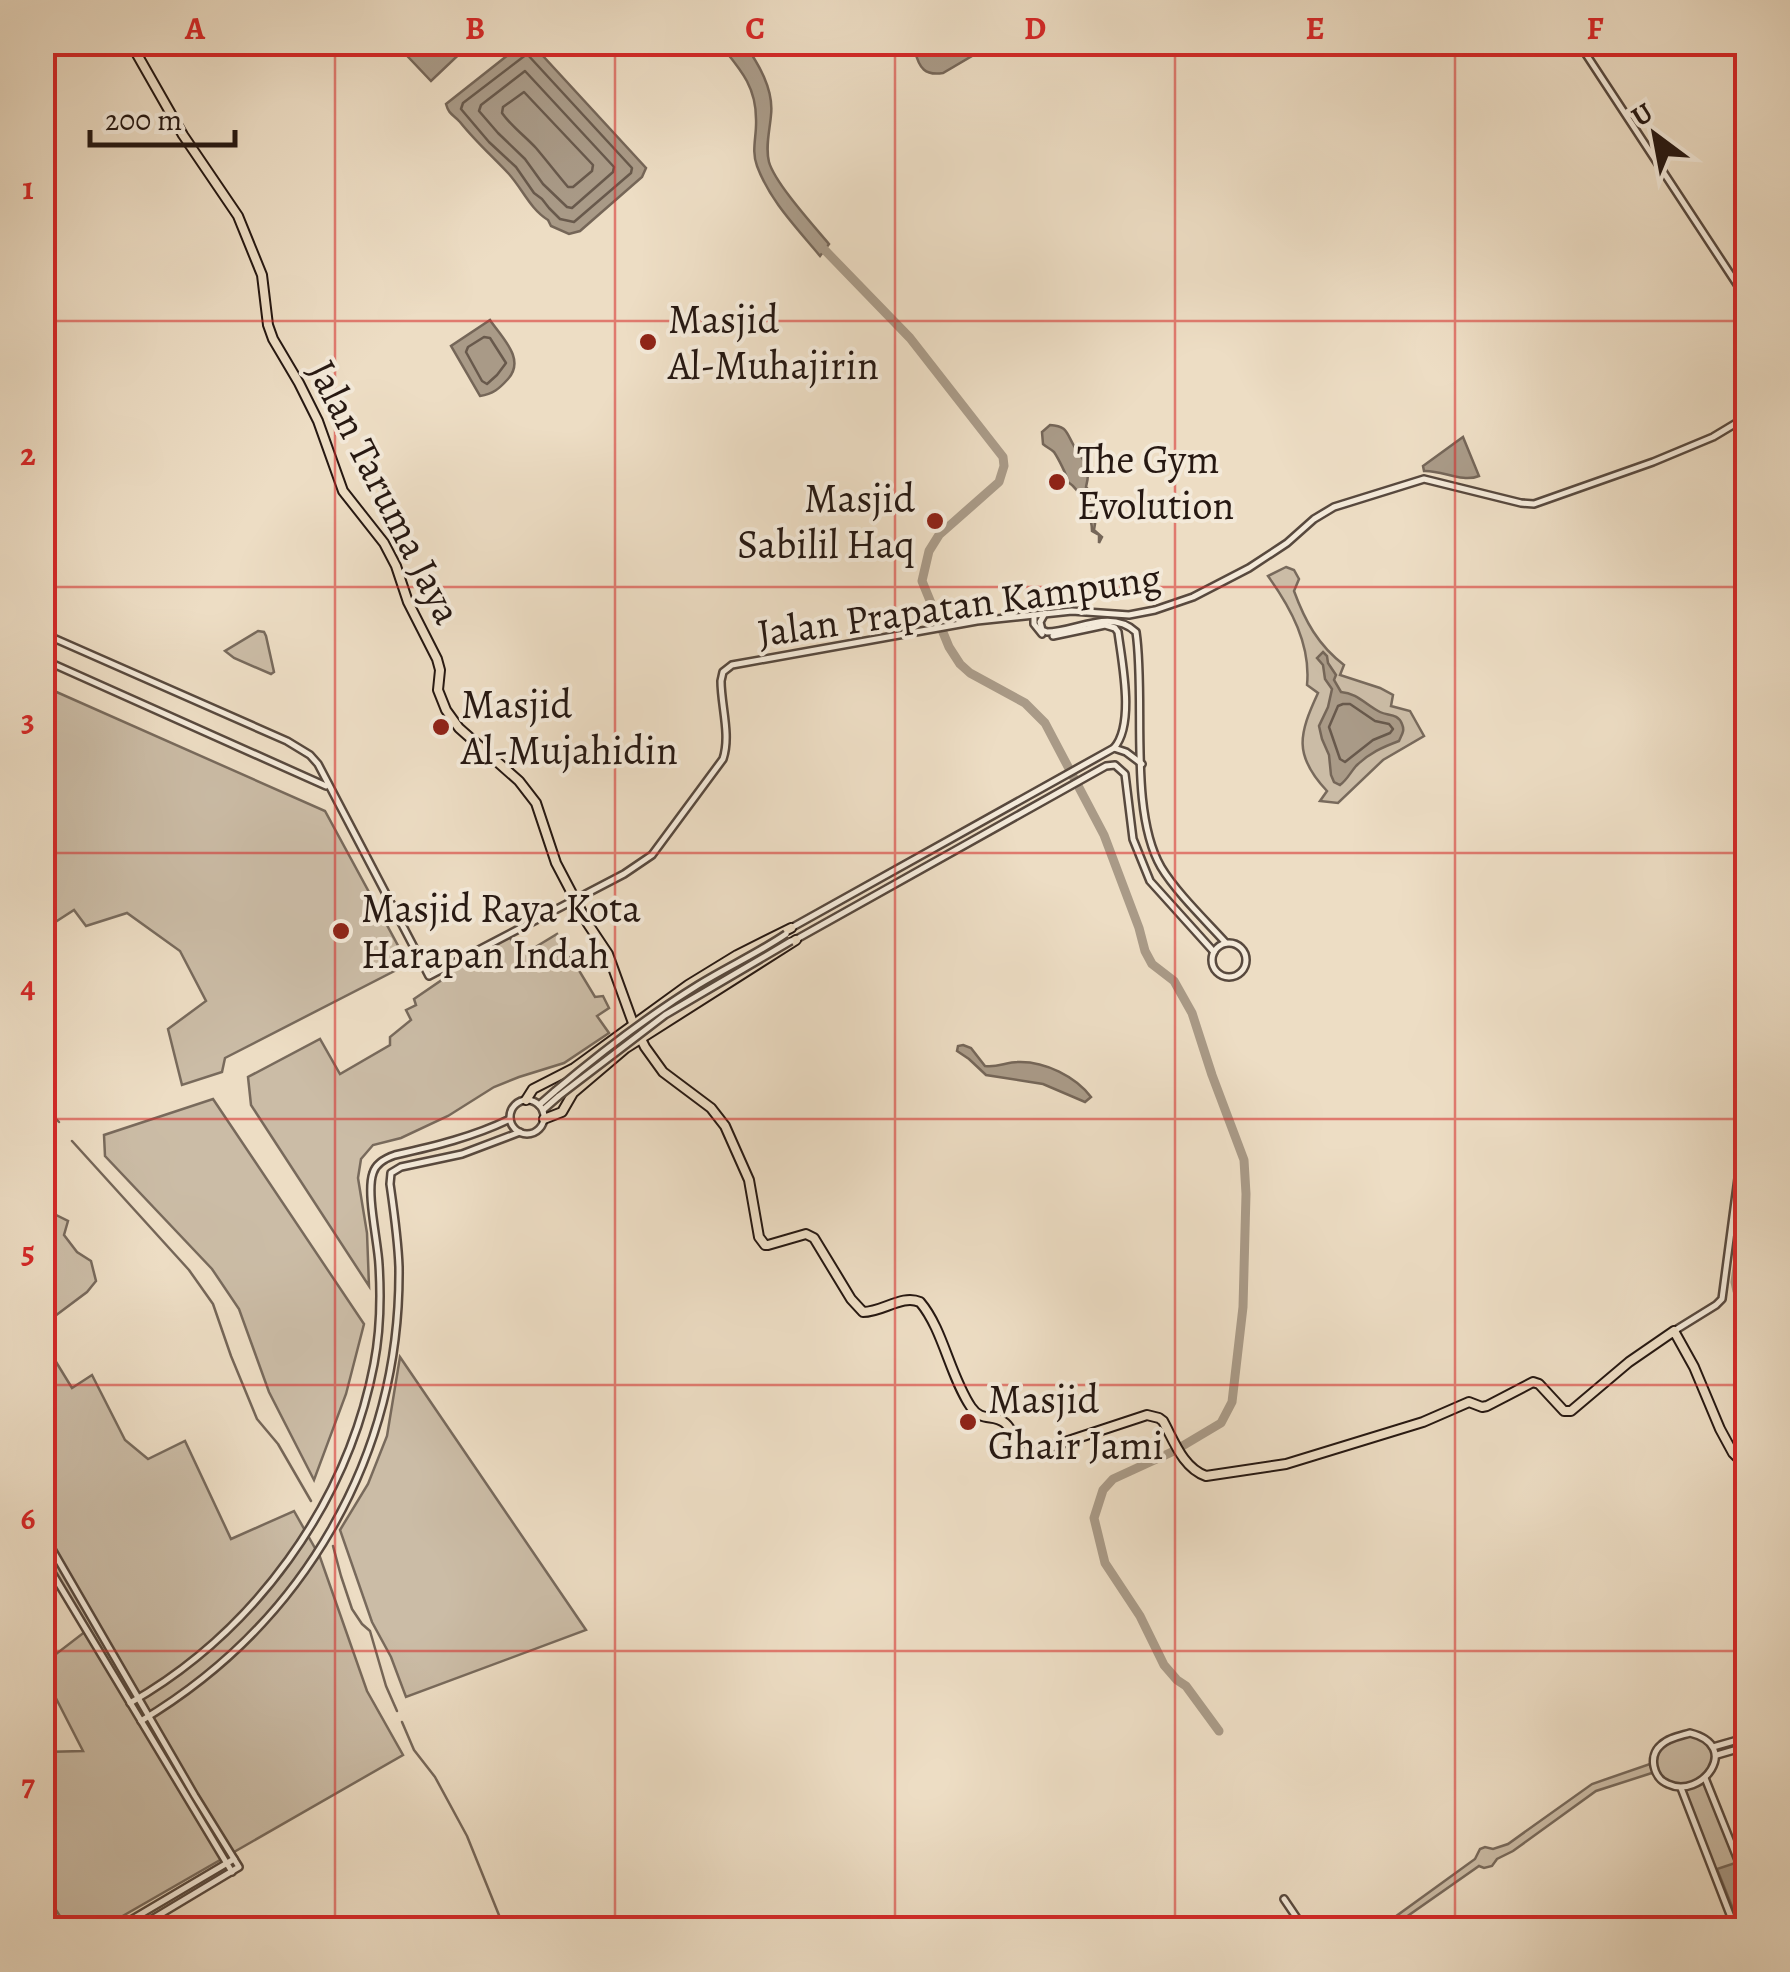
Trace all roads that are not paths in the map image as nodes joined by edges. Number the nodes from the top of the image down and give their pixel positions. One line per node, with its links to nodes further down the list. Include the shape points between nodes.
1 (130, 42): 19 (main road, Jalan Taruma Jaya, via 238,216 262,275 273,339 318,420 342,492 396,566 438,658 446,710 530,794)
2 (1578, 42): 3 (street)
3 (1748, 301)
4 (1748, 416): 5 (street, Jalan Prapatan Kampung, via 1653,462 1534,504 1414,481 1324,512 1250,568 1177,603 1136,615)
5 (1045, 614): 6 (street, Jalan Prapatan Kampung); 10 (street, via 1040,622 1046,632 1101,622 1130,626)
6 (1034, 615): 9 (street, via 1044,635 1115,628); 19 (street, Jalan Prapatan Kampung, via 732,665 721,681 723,759 652,855)
7 (42, 632): 13 (street, via 287,741 315,760)
8 (42, 659): 13 (street)
9 (1122, 662): 10 (street); 11 (street, via 1124,728)
10 (1138, 662): 12 (street)
11 (1114, 748): 12 (street); 16 (street)
12 (1142, 764): 14 (street)
13 (329, 787): 19 (street, via 429,976)
14 (1153, 847): 15 (street); 22 (street, via 1160,866)
15 (1137, 852): 17 (street, via 1125,774 1114,765); 23 (street, via 1150,881)
16 (910, 861): 17 (street); 18 (street); 20 (street)
17 (920, 870): 18 (street)
18 (912, 875): 21 (street)
19 (575, 900): 24 (main road, Jalan Taruma Jaya, via 608,954)
20 (788, 931): 24 (main road, via 718,966); 26 (street, bridge, via 686,993)
21 (793, 941): 25 (main road); 26 (street, bridge, via 664,1015)
22 (1226, 943): 23 (street); 23 (street, via 1246,953 1241,972 1216,973)
23 (1214, 952)
24 (633, 1023): 25 (main road, Jalan Taruma Jaya); 27 (main road)
25 (641, 1039): 29 (main road, via 573,1093 562,1112); 34 (main road, Jalan Taruma Jaya, via 664,1072 720,1117 748,1180 763,1243 814,1238 863,1312 912,1298 920,1302 972,1408 1004,1422 1024,1456 1147,1415 1163,1421 1192,1469 1206,1476 1303,1459 1469,1402 1487,1406 1533,1382 1564,1411 1573,1411)
26 (557, 1094): 29 (street)
27 (526, 1100): 29 (street); 30 (street)
28 (1748, 1104): 34 (street, via 1722,1299)
29 (542, 1111): 31 (street, via 536,1132)
30 (510, 1119): 31 (street); 32 (street, via 386,1158)
31 (520, 1132): 33 (street, via 394,1170)
32 (372, 1178): 33 (street); 38 (street, via 379,1316 374,1364 346,1455 320,1512 273,1581 242,1617)
33 (390, 1181): 40 (street, via 397,1322 363,1467 332,1530 288,1595 222,1662)
34 (1674, 1331): 35 (main road, via 1733,1453)
35 (1748, 1463)
36 (42, 1532): 38 (street)
37 (42, 1556): 39 (street)
38 (140, 1698): 39 (street); 40 (street)
39 (130, 1703): 41 (street)
40 (150, 1715): 41 (street); 48 (street)
41 (141, 1720): 49 (street)
42 (1748, 1737): 44 (street)
43 (1748, 1746): 45 (street)
44 (1713, 1748): 45 (street); 47 (street, via 1690,1733 1661,1744 1655,1772)
45 (1716, 1756): 46 (street)
46 (1705, 1778): 47 (street); 51 (street)
47 (1681, 1787): 56 (street)
48 (234, 1859): 49 (street); 50 (street, via 240,1867)
49 (227, 1864): 50 (street); 53 (street)
50 (232, 1872): 54 (street)
51 (1748, 1885)
52 (1284, 1899): 55 (street)
53 (114, 1930)
54 (134, 1930)
55 (1305, 1930)
56 (1736, 1930)

